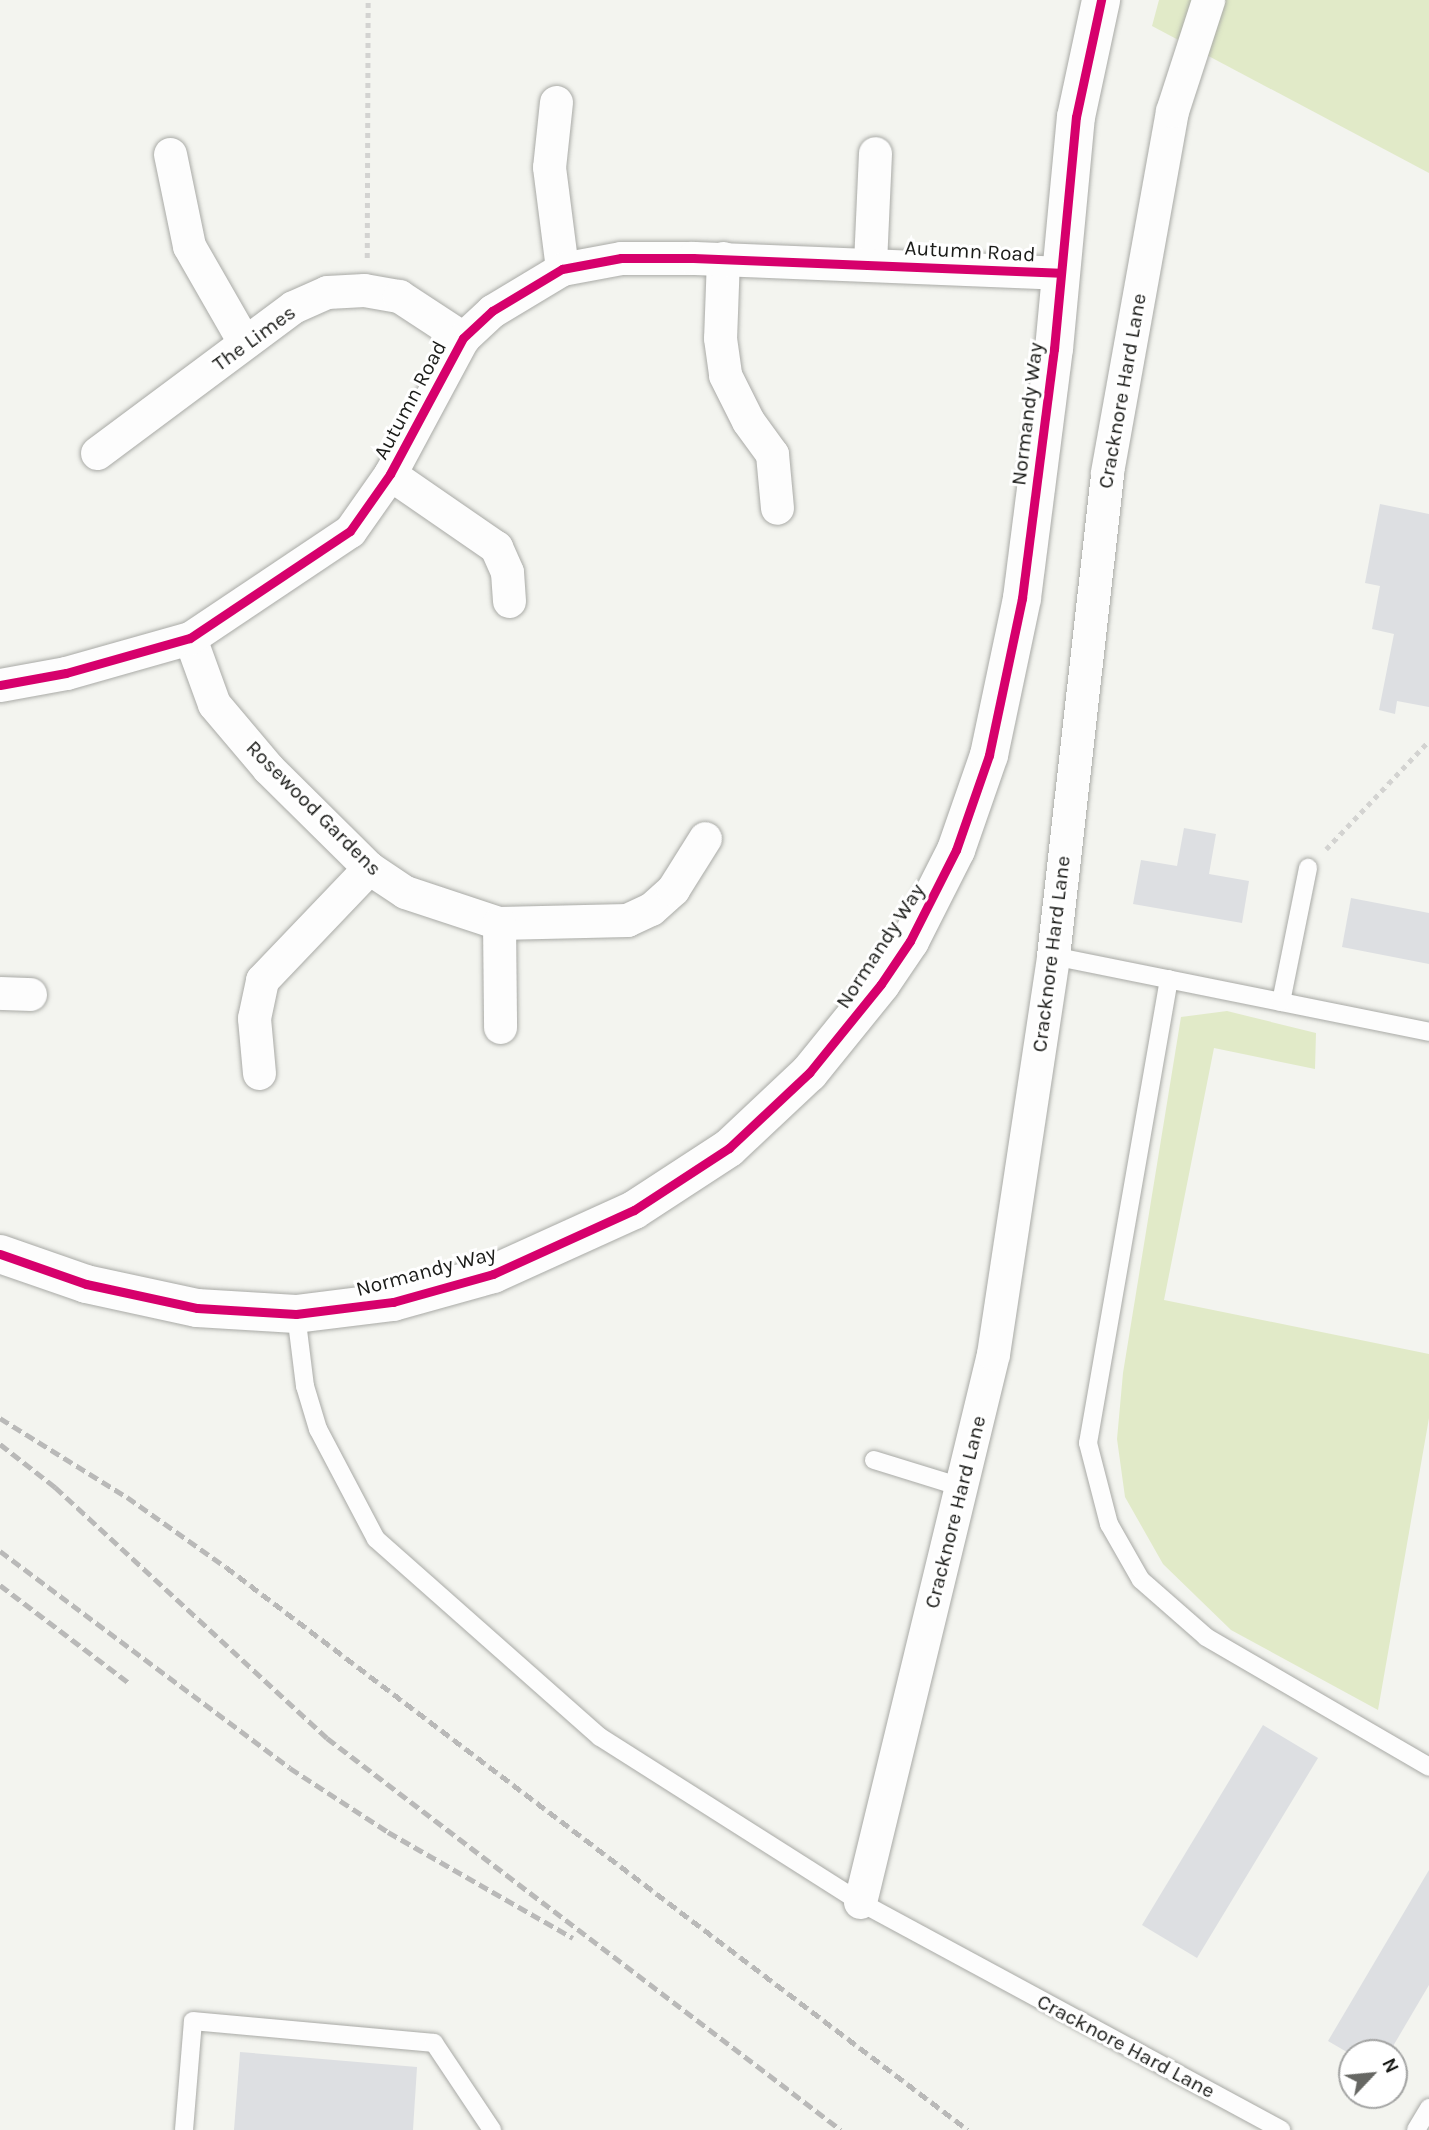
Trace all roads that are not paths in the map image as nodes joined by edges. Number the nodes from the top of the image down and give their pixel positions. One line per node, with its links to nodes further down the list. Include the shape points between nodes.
1 (1101, 0): 9 (street, Normandy Way, via 1076,117)
2 (1208, 0): 22 (street, Cracknore Hard Lane, via 1172,111 1107,472)
3 (556, 102): 8 (street, via 549,167)
4 (875, 153): 7 (street)
5 (170, 154): 11 (street, via 189,246)
6 (723, 258): 7 (street, Autumn Road); 8 (street, Autumn Road, via 621,258); 14 (street, via 720,338 725,375 748,421 772,454)
7 (870, 263): 9 (street, Autumn Road)
8 (562, 269): 10 (street, Autumn Road, via 492,310)
9 (1060, 273): 29 (street, Normandy Way, via 1022,598 989,755 937,893 881,984 809,1073 768,1114 687,1179 634,1210 493,1274 393,1302)
10 (463, 338): 11 (street, The Limes, via 399,296 364,290 327,292 293,307); 13 (street, Autumn Road)
11 (244, 342): 12 (street, The Limes)
12 (97, 453)
13 (390, 474): 15 (street, via 425,501 478,530 496,547 507,572); 16 (street, Autumn Road, via 350,531)
14 (777, 508)
15 (509, 601)
16 (190, 638): 17 (street, Autumn Road, via 66,673); 20 (street, Rosewood Gardens, via 214,704 268,768)
17 (0, 685)
18 (705, 838): 21 (street, Rosewood Gardens, via 673,889 651,909 627,920)
19 (1308, 868): 24 (lane)
20 (369, 869): 21 (street, Rosewood Gardens, via 405,892); 27 (street, via 262,980 254,1018)
21 (499, 923): 25 (street)
22 (1053, 956): 23 (lane); 31 (street, Cracknore Hard Lane, via 993,1354)
23 (1169, 979): 24 (lane); 32 (lane, via 1088,1443 1110,1524 1141,1580 1206,1637)
24 (1281, 1002): 26 (lane)
25 (500, 1027)
26 (1429, 1032)
27 (259, 1073)
28 (0, 1254): 29 (street, Normandy Way, via 86,1284 197,1308)
29 (296, 1314): 33 (lane, Cracknore Hard Lane, via 305,1386 318,1429 376,1539 600,1737)
30 (874, 1460): 31 (lane)
31 (961, 1487): 33 (street, Cracknore Hard Lane)
32 (1429, 1767)
33 (860, 1902): 37 (lane, Cracknore Hard Lane)
34 (1429, 2108): 38 (lane)
35 (184, 2130): 36 (lane, via 193,2021 434,2043)
36 (492, 2130)
37 (1281, 2130)
38 (1416, 2130)

